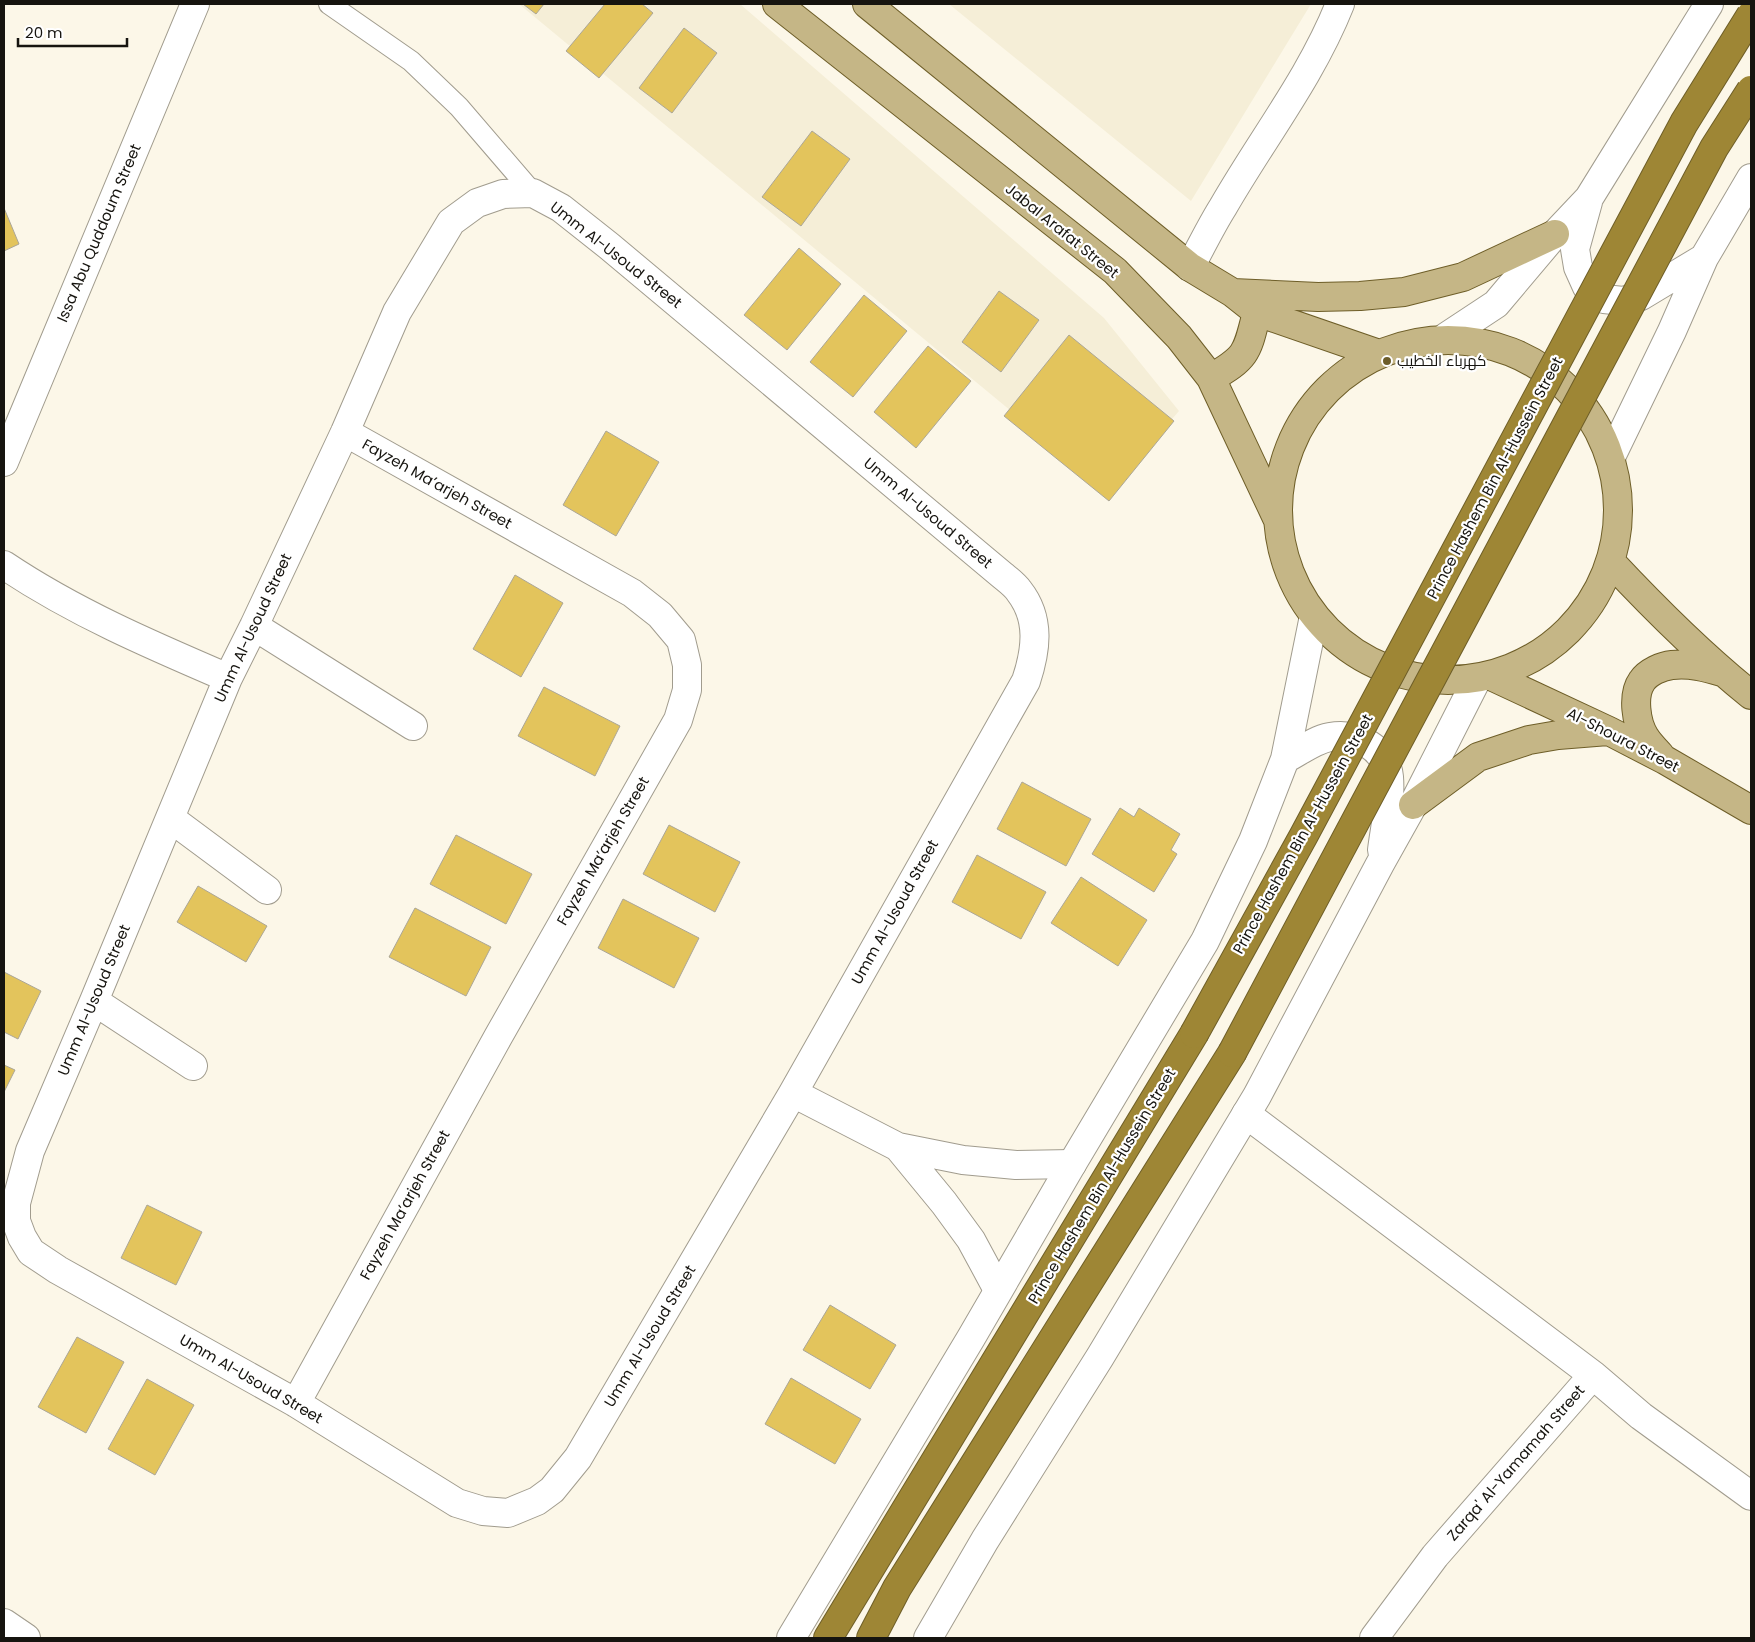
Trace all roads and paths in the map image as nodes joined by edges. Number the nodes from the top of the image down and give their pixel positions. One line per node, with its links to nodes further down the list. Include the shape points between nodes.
1 (195, 4): 22 (street, Issa Abu Quddoum Street)
2 (329, 4): 10 (lane, via 411,61 459,108)
3 (777, 4): 19 (main road, Jabal Arafat Street, via 1115,271 1178,337)
4 (867, 4): 14 (main road)
5 (1340, 4): 14 (street, via 1308,71 1223,206)
6 (1709, 4): 11 (street)
7 (1751, 15): 54 (highway, Prince Hashem Bin Al-Hussein Street, bridge, via 1684,123 1309,826 1194,1034)
8 (1751, 90): 55 (highway, bridge, via 1709,156 1232,1053 897,1588)
9 (1751, 178): 13 (street)
10 (533, 193): 20 (street, Umm Al-Usoud Street, via 503,194 477,204 452,222 397,312); 43 (street, Umm Al-Usoud Street, via 561,208 609,246 1002,575 1020,592 1032,615 1035,638 1026,681)
11 (1589, 198): 12 (street); 13 (street, via 1575,249 1578,267 1587,287 1604,299 1623,301 1641,296)
12 (1555, 234): 15 (main road, via 1464,278 1422,288 1360,296); 17 (street, via 1496,304)
13 (1704, 258): 21 (street)
14 (1190, 267): 15 (main road)
15 (1233, 293): 16 (main road)
16 (1257, 312): 18 (main road); 19 (main road, via 1244,355 1234,366)
17 (1446, 337): 18 (main road, via 1410,341); 21 (main road, via 1516,352 1575,394)
18 (1376, 353): 23 (main road, via 1322,393 1287,451)
19 (1211, 378): 23 (main road, Jabal Arafat Street)
20 (345, 432): 27 (street, Umm Al-Usoud Street); 49 (street, Fayzeh Ma’arjeh Street, via 632,593 660,615 681,640 688,664 687,690 678,720)
21 (1611, 457): 24 (main road, via 1619,509)
22 (4, 462)
23 (1277, 518): 26 (main road, via 1288,570)
24 (1611, 562): 28 (main road); 29 (main road, via 1592,601 1565,634 1531,660)
25 (4, 565): 30 (street, via 38,588 126,634)
26 (1314, 616): 29 (main road, via 1347,648 1387,670 1432,681); 34 (street)
27 (254, 626): 30 (street, Umm Al-Usoud Street); 32 (street)
28 (1722, 672): 31 (main road); 35 (main road, via 1696,665 1672,665 1656,670 1642,681 1637,692 1640,726 1645,738)
29 (1484, 677): 33 (main road, Al-Shoura Street); 36 (street)
30 (228, 678): 38 (street, Umm Al-Usoud Street)
31 (1751, 695)
32 (413, 726)
33 (1609, 731): 35 (main road, Al-Shoura Street); 36 (main road, via 1529,740 1478,757)
34 (1285, 759): 39 (street, via 1329,737 1344,737 1362,740 1384,759 1390,794); 46 (street, via 1253,841 1205,941)
35 (1665, 760): 37 (main road, Al-Shoura Street)
36 (1413, 804): 39 (street)
37 (1751, 810)
38 (170, 818): 40 (street); 41 (street, Umm Al-Usoud Street)
39 (1380, 864): 44 (street)
40 (267, 890)
41 (94, 1001): 42 (street); 49 (street, Umm Al-Usoud Street, via 30,1152 16,1204 16,1221 22,1237 31,1252 58,1270)
42 (194, 1066)
43 (794, 1092): 45 (street); 49 (street, Umm Al-Usoud Street, via 578,1458 552,1490 537,1501 508,1512 483,1511 457,1503)
44 (1246, 1114): 48 (street); 56 (street, via 1100,1357 984,1540)
45 (898, 1147): 46 (street, via 963,1160 1016,1165); 47 (street, via 972,1240)
46 (1072, 1164): 47 (street)
47 (998, 1290): 53 (street)
48 (1593, 1375): 50 (street, Zarqa' Al-Yamamah Street, via 1641,1416); 57 (street, Zarqa' Al-Yamamah Street, via 1435,1556)
49 (296, 1403)
50 (1751, 1496)
51 (4, 1623): 52 (street)
52 (26, 1638)
53 (791, 1638)
54 (828, 1638)
55 (870, 1638)
56 (928, 1638)
57 (1374, 1638)

